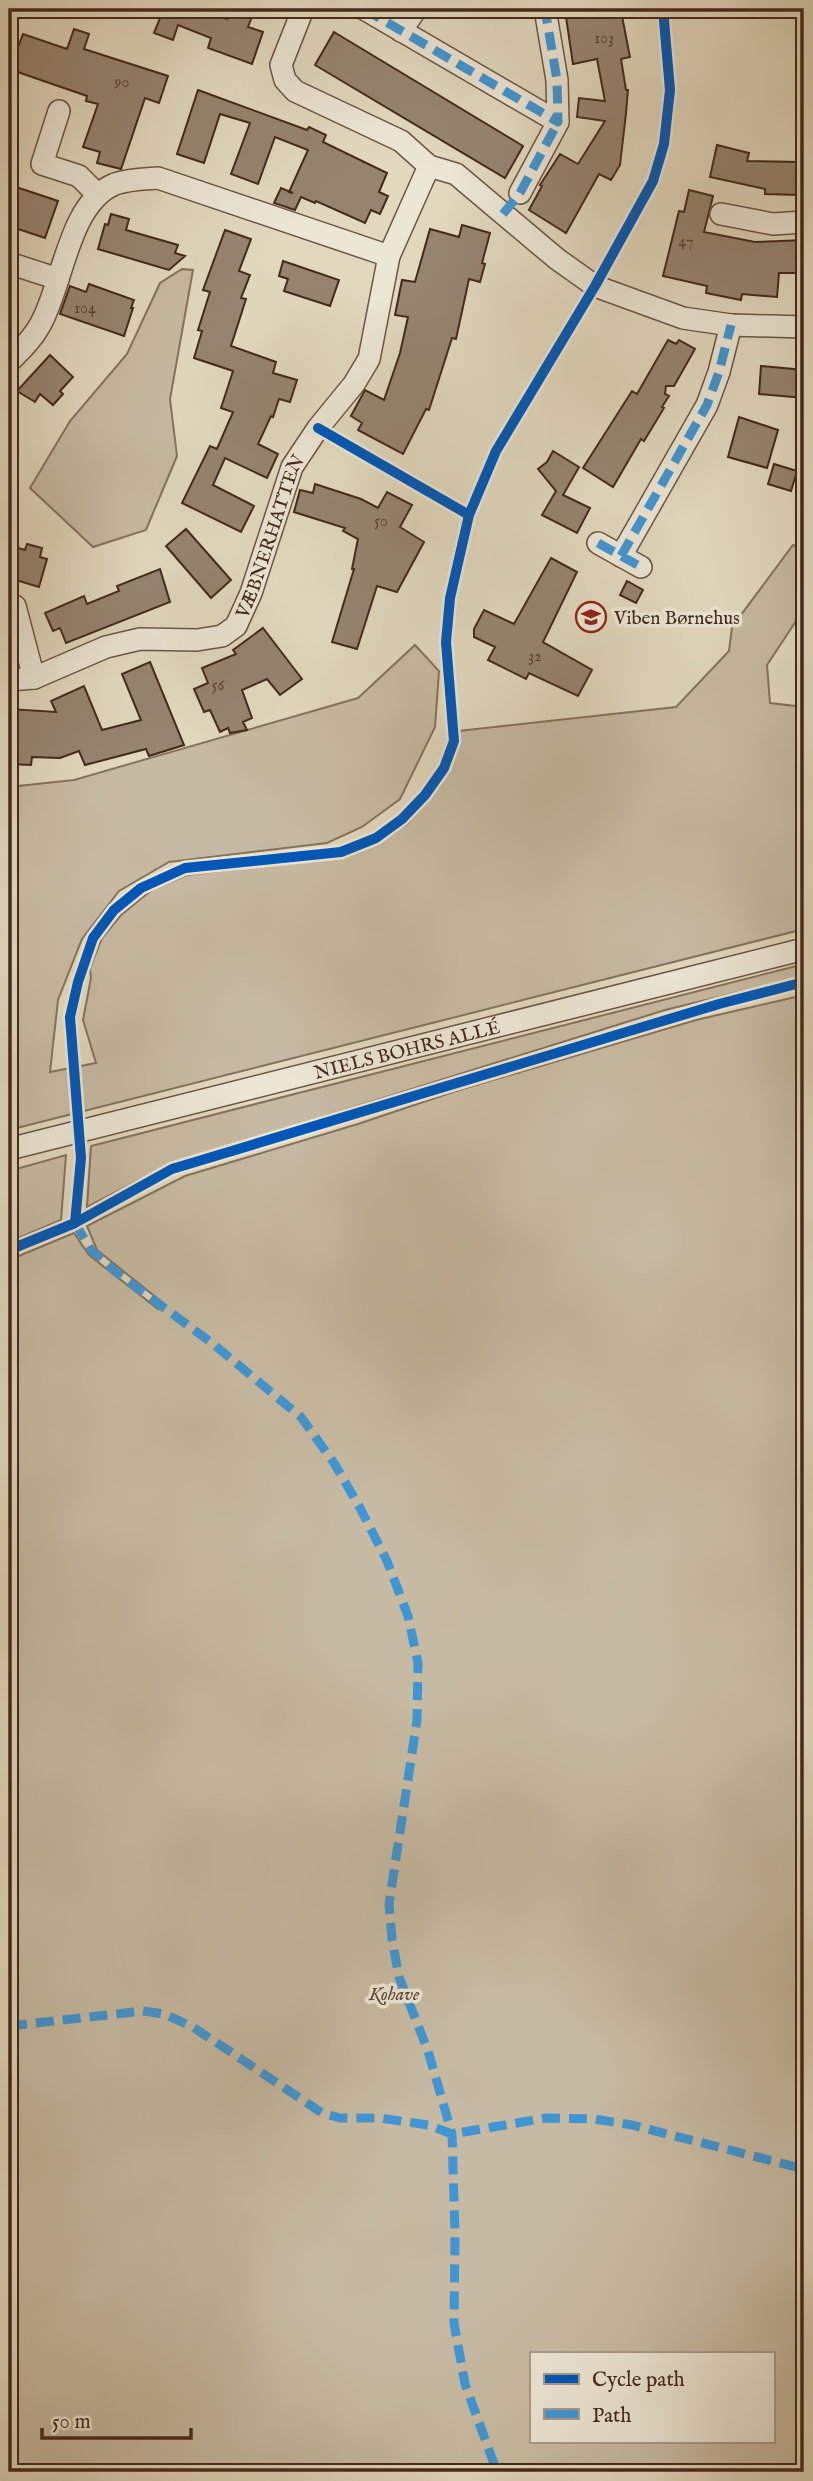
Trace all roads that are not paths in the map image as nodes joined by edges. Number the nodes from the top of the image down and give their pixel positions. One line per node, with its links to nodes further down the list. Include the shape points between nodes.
1 (303, 9): 8 (street, via 281,65 285,80 295,91 401,141)
2 (364, 9): 5 (street)
3 (416, 9): 5 (street)
4 (545, 9): 7 (street, via 557,80)
5 (401, 31): 7 (street)
6 (60, 111): 10 (street, via 42,163 79,176)
7 (558, 122): 9 (street)
8 (429, 166): 13 (street, VÆBNERHATTEN); 16 (street, via 456,174 595,286 683,318)
9 (520, 193)
10 (99, 195): 13 (street, via 114,184 158,178); 15 (street, via 81,217)
11 (721, 214): 12 (street, via 773,224)
12 (804, 222)
13 (389, 256): 23 (street, VÆBNERHATTEN, via 369,359 292,467 236,626 222,636 141,639 106,647)
14 (9, 264): 15 (street)
15 (58, 279): 18 (street, via 41,324)
16 (731, 325): 17 (street); 20 (street, via 707,405)
17 (804, 327)
18 (9, 362)
19 (598, 543): 20 (street)
20 (621, 556): 21 (street)
21 (641, 567)
22 (15, 606): 23 (street)
23 (34, 678): 24 (street, VÆBNERHATTEN)
24 (9, 680)
25 (804, 948): 26 (street, NIELS BOHRS ALLÉ)
26 (9, 1149)

